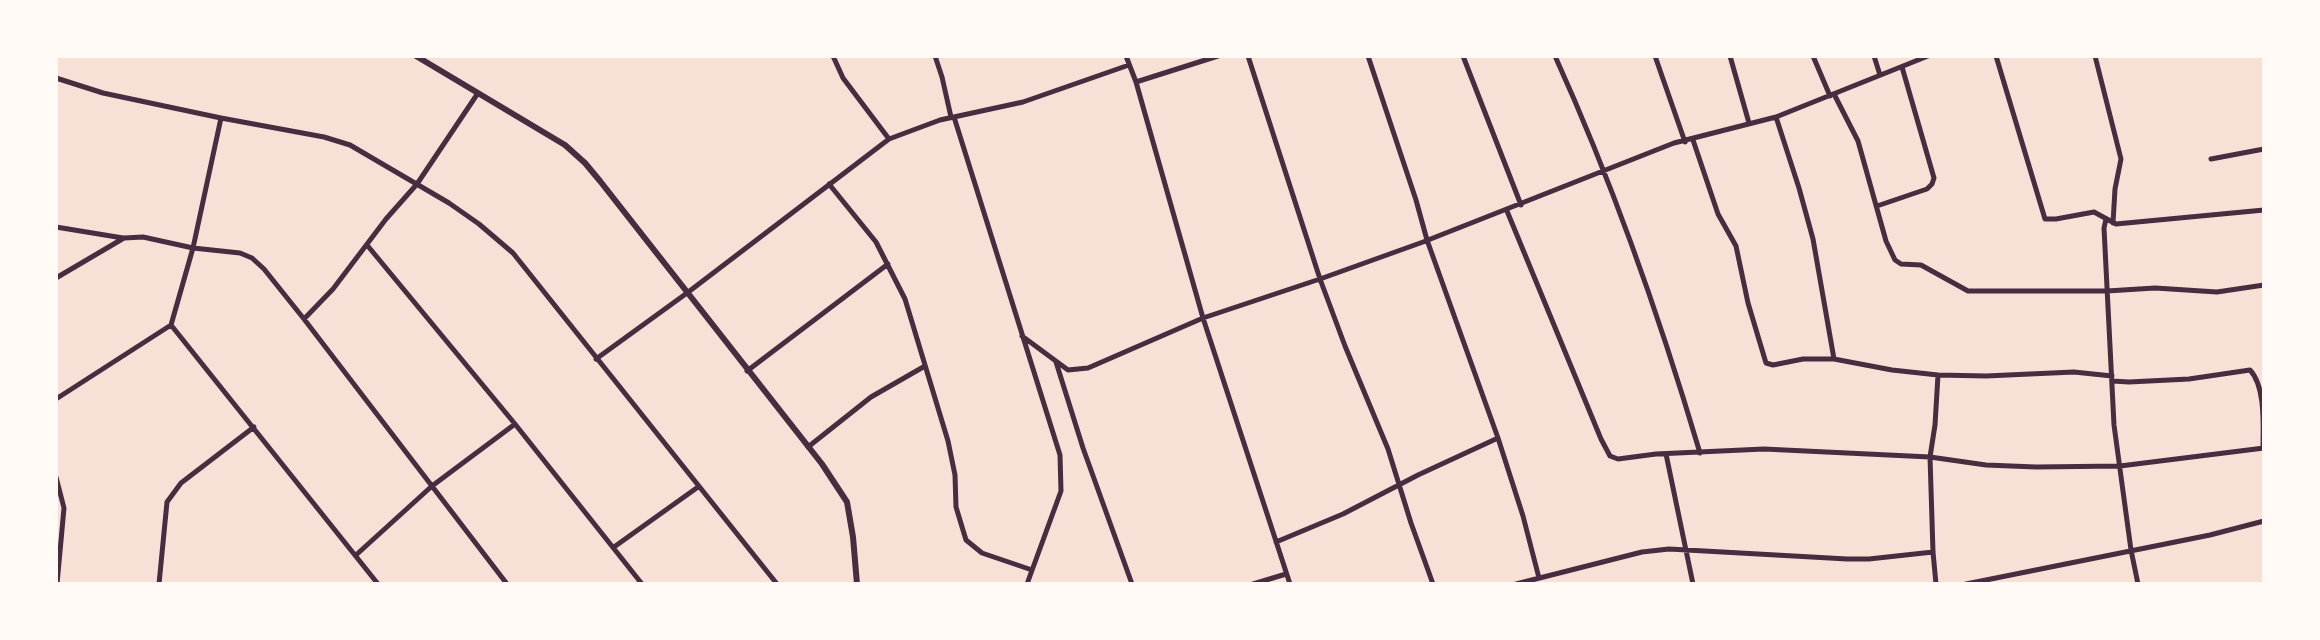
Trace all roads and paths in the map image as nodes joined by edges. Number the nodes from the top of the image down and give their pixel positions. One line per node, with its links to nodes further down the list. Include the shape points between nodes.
1 (416, 56): 22 (street)
2 (833, 56): 28 (street, via 843,78)
3 (935, 56): 24 (street)
4 (1126, 56): 17 (street)
5 (1218, 56): 21 (street)
6 (1248, 56): 49 (street)
7 (1368, 56): 44 (street)
8 (1463, 56): 36 (street)
9 (1555, 56): 33 (street)
10 (1655, 56): 30 (street)
11 (1730, 56): 27 (street)
12 (1813, 56): 23 (street)
13 (1874, 56): 19 (street)
14 (1996, 56): 40 (street, via 2046,219 2094,212)
15 (2095, 56): 41 (street, via 2120,159 2114,189)
16 (1925, 57): 18 (street)
17 (1129, 65): 21 (street); 24 (street, via 1023,102)
18 (1902, 67): 19 (street); 37 (street, via 1934,178 1927,189)
19 (1880, 75): 23 (street)
20 (56, 78): 26 (street, via 103,94)
21 (1136, 82): 53 (street)
22 (478, 93): 34 (street); 52 (street, via 564,145 585,163)
23 (1832, 95): 25 (street); 37 (street, via 1858,141)
24 (953, 117): 28 (street); 56 (street)
25 (1776, 117): 27 (street); 58 (street, via 1813,239)
26 (221, 118): 34 (street, via 339,141); 46 (street)
27 (1749, 123): 29 (street)
28 (889, 139): 35 (street)
29 (1693, 140): 30 (street); 58 (street, via 1718,214 1736,246 1748,303 1766,363)
30 (1685, 142): 33 (street, via 1674,143)
31 (2264, 148): 32 (street)
32 (2211, 159)
33 (1604, 170): 36 (street); 71 (street, via 1667,345)
34 (417, 184): 45 (street); 57 (street, via 479,224 512,253)
35 (829, 184): 47 (street, via 876,242); 52 (street)
36 (1521, 205): 39 (street)
37 (1877, 206): 51 (street, via 1886,241 1895,260 1901,264 1929,268 1962,289)
38 (2264, 210): 41 (street)
39 (1506, 211): 44 (street); 72 (street, via 1604,447 1610,456 1618,459)
40 (2106, 219): 41 (street); 51 (street)
41 (2113, 223)
42 (56, 227): 43 (street)
43 (124, 238): 46 (street, via 143,237); 48 (street)
44 (1427, 240): 49 (street); 68 (street)
45 (367, 245): 54 (street, via 333,289); 66 (street)
46 (193, 248): 54 (street, via 240,253 252,258); 55 (street)
47 (888, 264): 60 (street, via 905,299); 61 (street)
48 (56, 278)
49 (1320, 279): 53 (street); 76 (street, via 1388,449)
50 (2264, 285): 51 (street, via 2217,292 2156,288)
51 (2108, 291): 63 (street)
52 (687, 293): 57 (street); 61 (street)
53 (1203, 318): 59 (street, via 1088,368 1068,370); 80 (street)
54 (304, 319): 77 (street)
55 (171, 325): 65 (street); 67 (street)
56 (1022, 336): 59 (street); 86 (street, via 1060,455 1061,473 1061,491)
57 (596, 359): 78 (street)
58 (1834, 360): 62 (street)
59 (1055, 361): 97 (street)
60 (926, 366): 69 (street, via 871,397); 86 (street, via 948,441 955,475 956,507 966,540 982,553)
61 (747, 371): 69 (street)
62 (1938, 375): 63 (street, via 2074,372); 73 (street)
63 (2112, 378): 64 (street, via 2129,382 2189,379 2250,370); 74 (street)
64 (2262, 396): 70 (street)
65 (56, 399)
66 (515, 424): 77 (street); 81 (street)
67 (254, 427): 85 (street); 90 (street, via 180,483 172,493 167,502)
68 (1498, 438): 76 (street); 88 (street)
69 (808, 447): 95 (street, via 845,498 853,537)
70 (2263, 448): 74 (street)
71 (1700, 453): 72 (street); 73 (street, via 1764,449)
72 (1666, 454): 82 (street)
73 (1930, 457): 74 (street, via 2036,468); 84 (street)
74 (2120, 466): 83 (street)
75 (56, 477): 89 (street, via 64,508)
76 (1399, 485): 80 (street, via 1343,514); 100 (street)
77 (432, 486): 85 (street); 92 (street)
78 (698, 487): 81 (street); 94 (street)
79 (2264, 521): 83 (street)
80 (1276, 542): 87 (street)
81 (614, 547): 93 (street)
82 (1687, 549): 84 (street, via 1854,559); 88 (street, via 1642,552); 102 (street)
83 (2131, 550): 104 (street); 105 (street)
84 (1933, 552): 103 (street)
85 (356, 555): 91 (street)
86 (1032, 570): 96 (street)
87 (1286, 574): 98 (street); 99 (street)
88 (1539, 578): 101 (street)
89 (57, 584)
90 (158, 584)
91 (378, 584)
92 (507, 584)
93 (642, 584)
94 (777, 584)
95 (857, 584)
96 (1027, 584)
97 (1132, 584)
98 (1253, 584)
99 (1290, 584)
100 (1433, 584)
101 (1516, 584)
102 (1693, 584)
103 (1936, 584)
104 (1966, 584)
105 (2138, 584)

